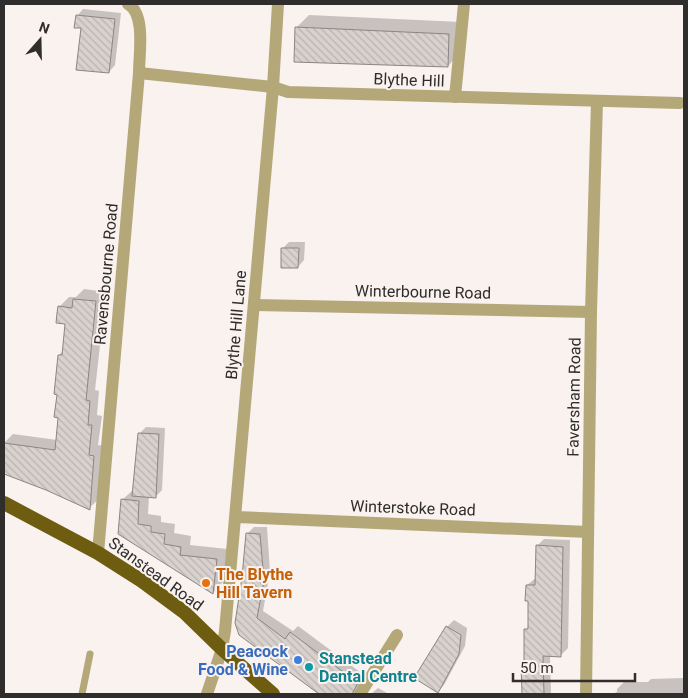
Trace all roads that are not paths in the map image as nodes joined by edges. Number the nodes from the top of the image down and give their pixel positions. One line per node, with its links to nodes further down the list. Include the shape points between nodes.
1 (128, 4): 4 (street, Ravensbourne Road, via 134,7 140,20)
2 (278, 4): 5 (street, Blythe Hill Lane)
3 (464, 4): 6 (street)
4 (139, 73): 5 (street, Blythe Hill); 14 (street, Ravensbourne Road)
5 (273, 87): 6 (street, Blythe Hill, via 288,92); 9 (street, Blythe Hill Lane)
6 (455, 97): 7 (street, Blythe Hill)
7 (597, 101): 8 (street, Blythe Hill); 10 (street, Faversham Road)
8 (680, 103)
9 (255, 305): 10 (street, Winterbourne Road); 12 (street, Blythe Hill Lane)
10 (591, 312): 13 (street, Faversham Road)
11 (4, 504): 14 (highway, Stanstead Road)
12 (236, 517): 13 (street, Winterstoke Road); 16 (street, Blythe Hill Lane)
13 (588, 532): 22 (street, Faversham Road)
14 (98, 553): 16 (highway, Stanstead Road, via 184,612)
15 (397, 635): 21 (street)
16 (222, 649): 19 (street, Blythe Hill Lane); 20 (highway, Stanstead Road)
17 (90, 654): 18 (lane)
18 (82, 694)
19 (207, 694)
20 (272, 694)
21 (360, 694)
22 (586, 694)

